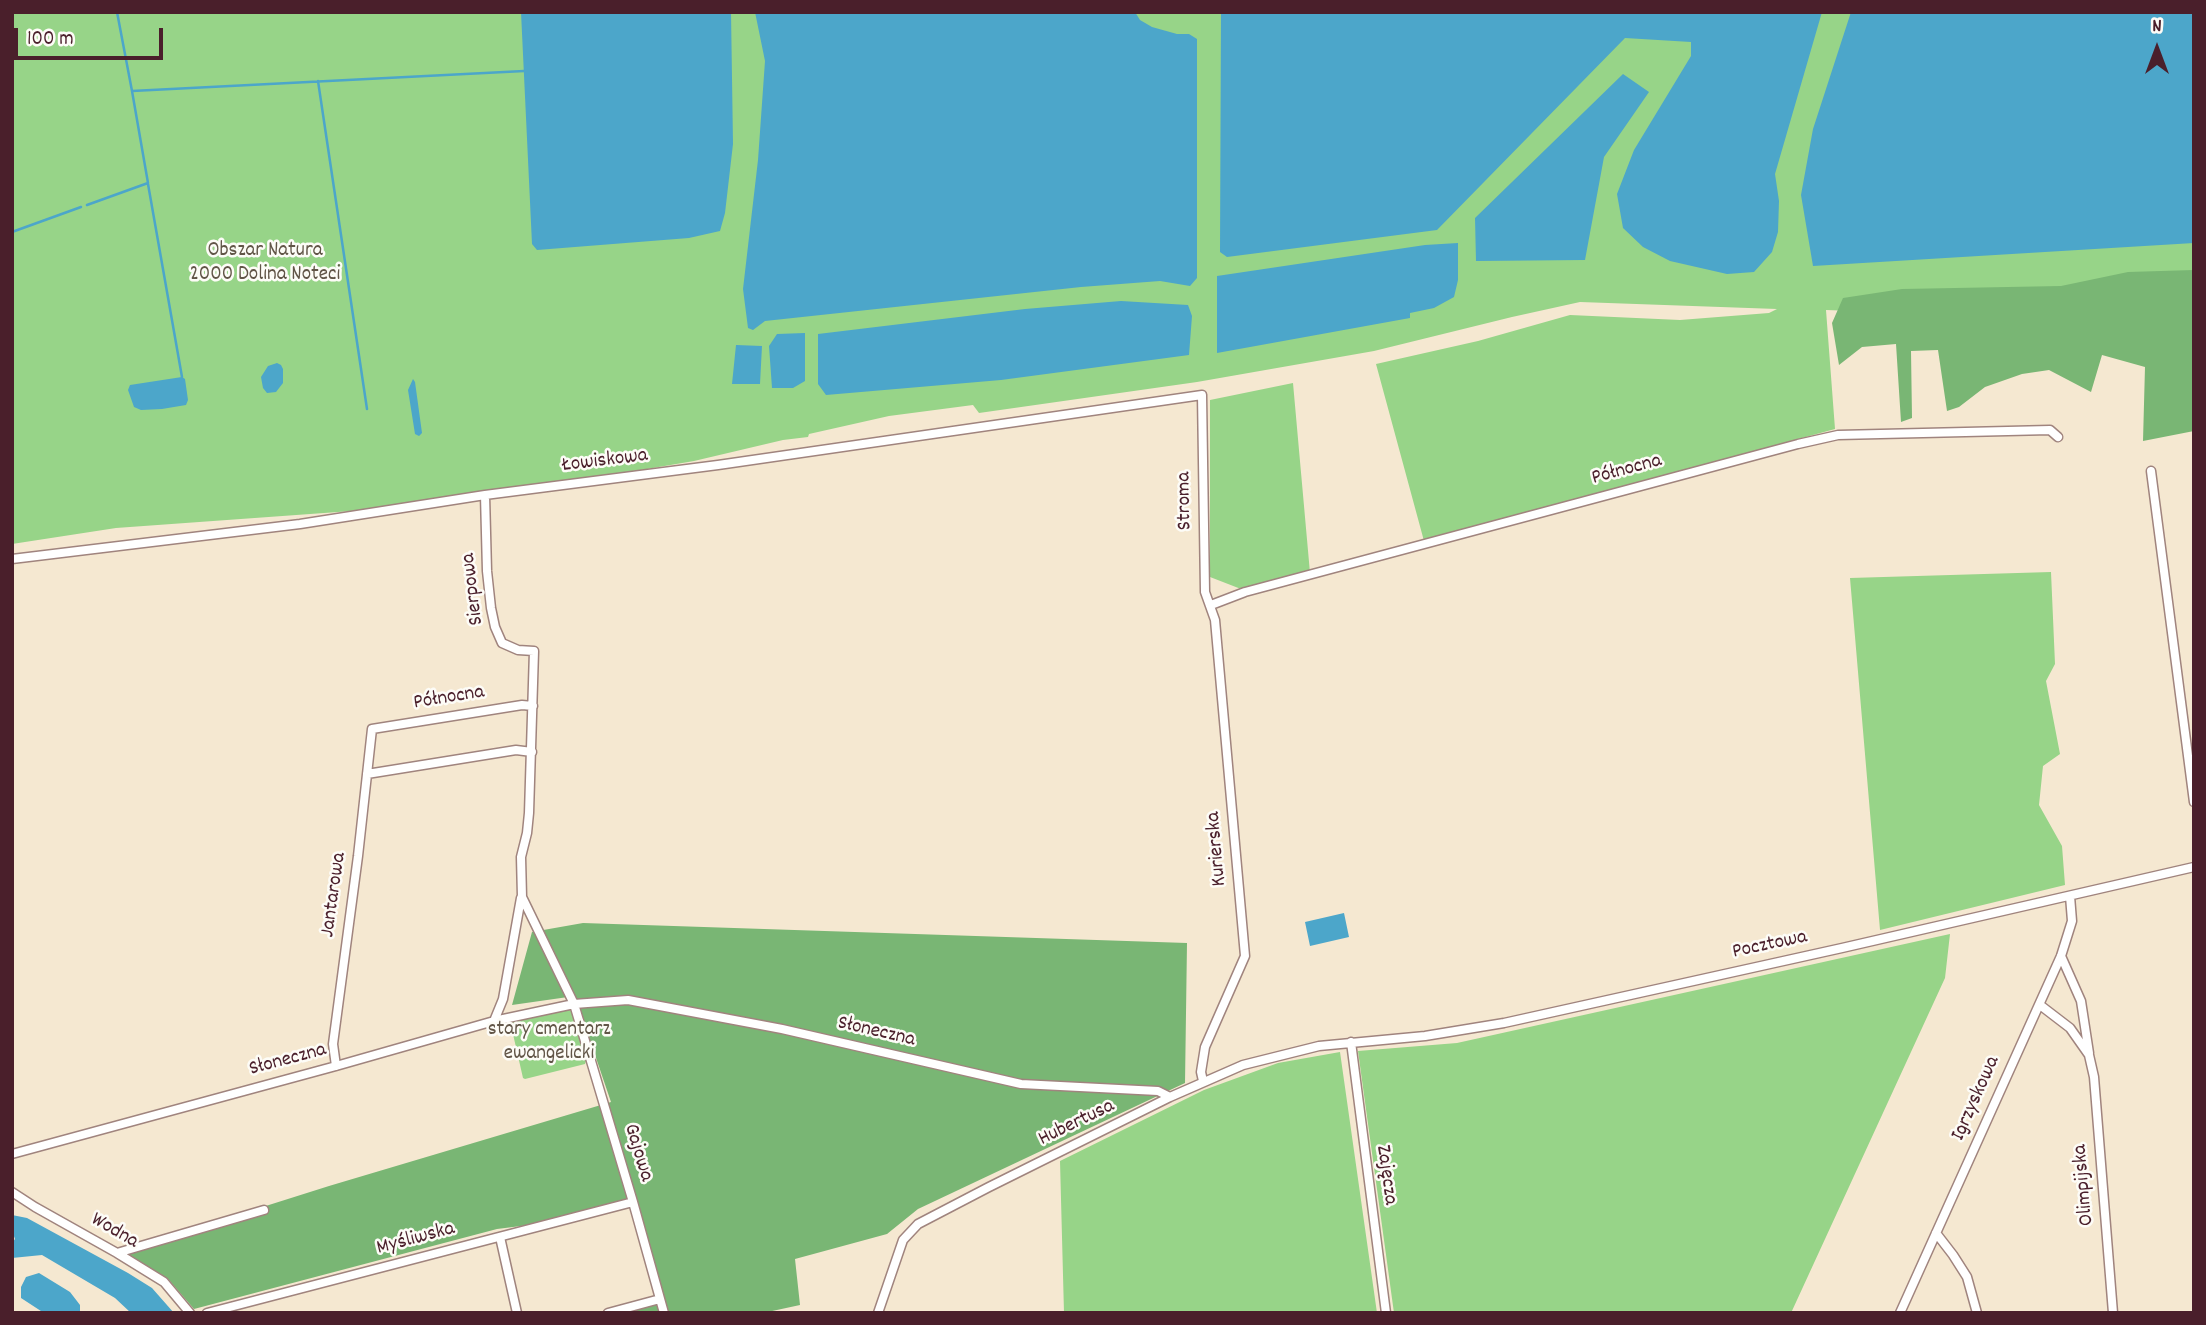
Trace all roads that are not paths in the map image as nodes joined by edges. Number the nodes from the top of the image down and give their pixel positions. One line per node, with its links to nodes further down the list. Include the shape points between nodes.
1 (1202, 395): 4 (street, Łowiskowa); 6 (street, Stroma, via 1205,592)
2 (2059, 437): 6 (street, Północna, via 2050,430 1838,435 1245,592)
3 (2151, 471): 11 (street)
4 (485, 495): 5 (street, Łowiskowa, via 287,526); 7 (street, Sierpowa, via 487,571 495,627 502,643 534,651)
5 (12, 559)
6 (1211, 605): 22 (street, Kurierska, via 1245,956 1205,1046)
7 (533, 706): 8 (street, Północna); 9 (street)
8 (372, 729): 10 (street, Jantarowa)
9 (531, 751): 10 (street); 14 (street)
10 (367, 774): 21 (street, Jantarowa, via 332,1050)
11 (2194, 802)
12 (2194, 867): 13 (street, Pocztowa)
13 (2070, 896): 15 (street, Igrzyskowa, via 2072,920); 19 (street, Pocztowa, via 1504,1023)
14 (522, 897): 16 (street); 18 (street, via 503,999)
15 (2061, 956): 17 (street, Igrzyskowa); 20 (street, Olimpijska, via 2081,1001)
16 (574, 1004): 18 (street, Słoneczna); 23 (street, Słoneczna, via 628,1000 782,1029 1021,1084 1158,1090); 26 (street, Gajowa)
17 (2040, 1005): 20 (street, Olimpijska, via 2070,1028); 28 (street, Igrzyskowa)
18 (494, 1021): 21 (street, Słoneczna)
19 (1350, 1042): 22 (street, Hubertusa, via 1243,1065); 38 (street, Zajęcza)
20 (2089, 1055): 41 (street, Olimpijska)
21 (336, 1066): 24 (street, Słoneczna)
22 (1203, 1081): 23 (street, Hubertusa)
23 (1170, 1097): 37 (street, Hubertusa, via 918,1224 903,1240)
24 (12, 1154)
25 (12, 1192): 30 (street, Wodna)
26 (633, 1202): 29 (street, Myśliwska); 31 (street, Gajowa)
27 (264, 1210): 30 (street)
28 (1936, 1233): 39 (street, Igrzyskowa); 40 (street, via 1967,1277)
29 (500, 1237): 33 (street, Myśliwska); 34 (street)
30 (117, 1253): 32 (street, Wodna, via 164,1282)
31 (660, 1299): 35 (street); 36 (street, Gajowa)
32 (190, 1313)
33 (207, 1313)
34 (517, 1313)
35 (608, 1313)
36 (664, 1313)
37 (878, 1313)
38 (1387, 1313)
39 (1900, 1313)
40 (1977, 1313)
41 (2113, 1313)

